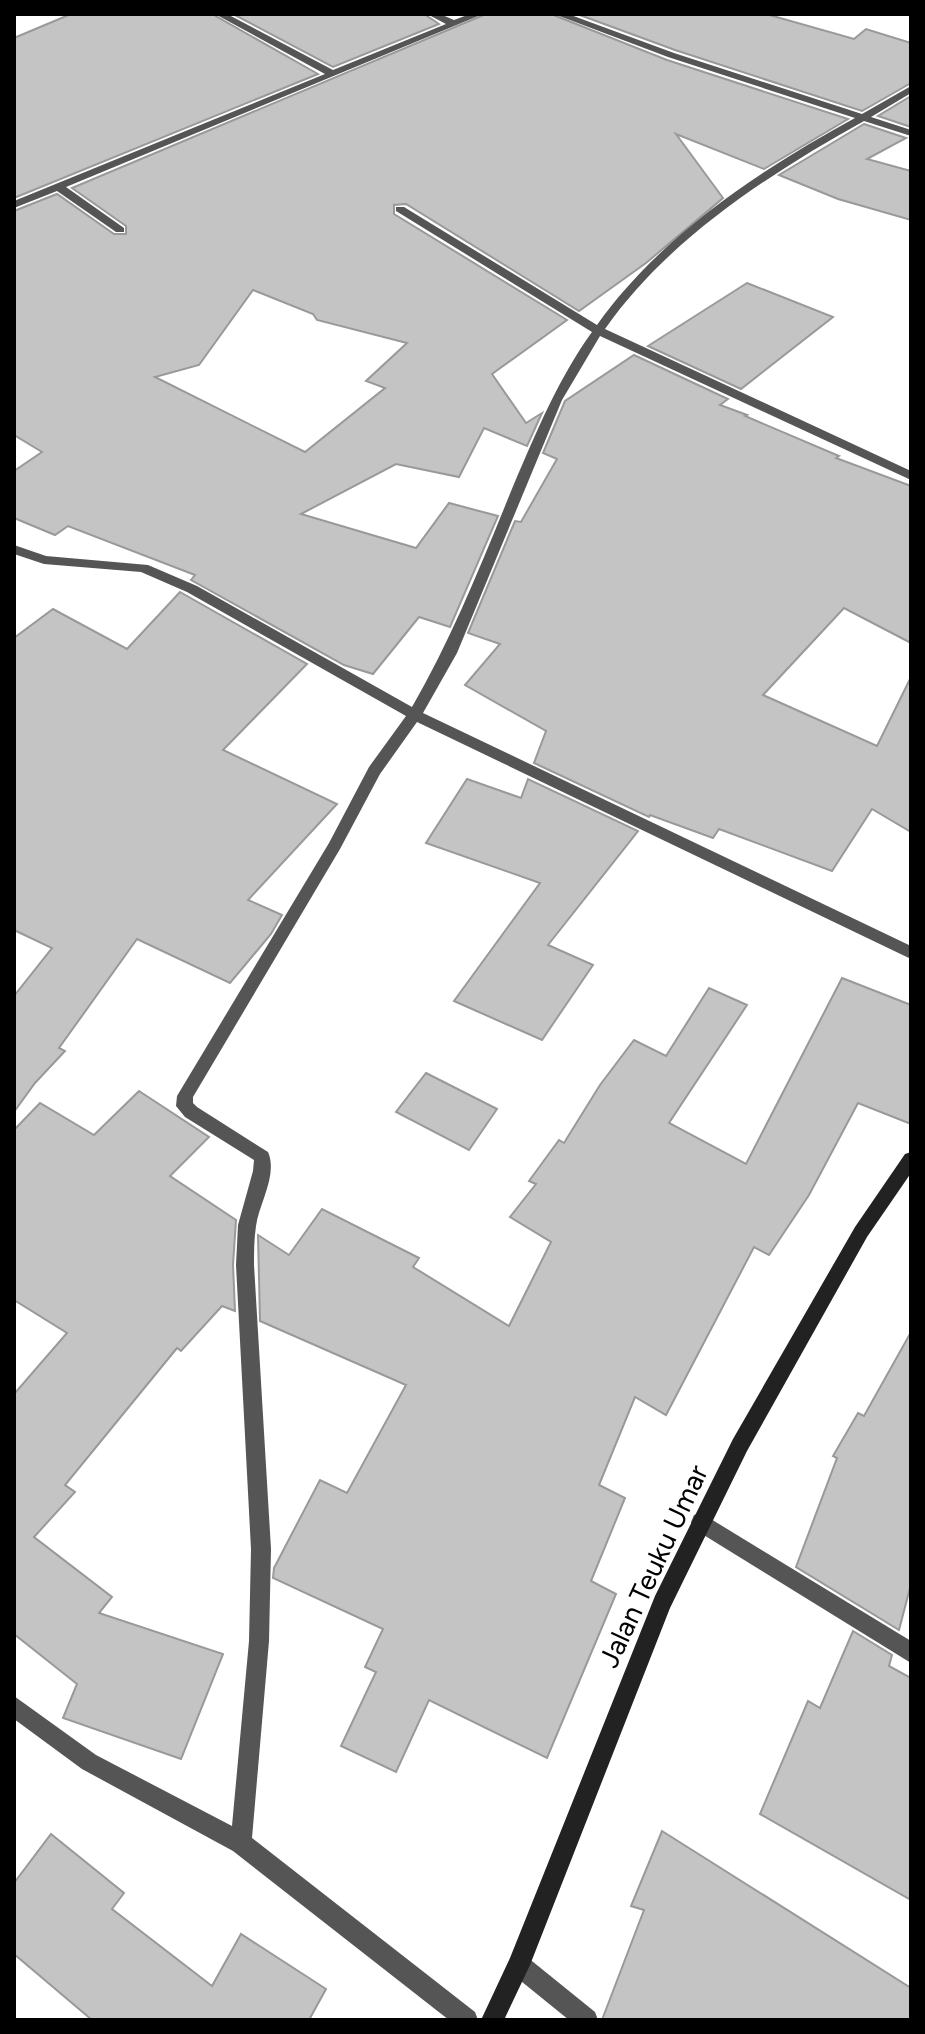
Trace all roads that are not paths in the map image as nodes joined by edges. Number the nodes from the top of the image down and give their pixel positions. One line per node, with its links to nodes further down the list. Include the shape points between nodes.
1 (220, 14): 6 (street)
2 (247, 14): 6 (street)
3 (432, 14): 7 (street)
4 (478, 14): 7 (street)
5 (559, 14): 10 (street)
6 (234, 23): 8 (street)
7 (455, 24): 8 (street)
8 (333, 74): 12 (street)
9 (911, 89): 10 (street)
10 (861, 119): 11 (street); 16 (street, via 706,219)
11 (911, 133)
12 (58, 187): 13 (street); 15 (street)
13 (14, 205)
14 (400, 209): 16 (street)
15 (120, 230)
16 (597, 330): 17 (street); 19 (street, via 561,390 450,653)
17 (911, 476)
18 (14, 549): 19 (street, via 44,560 143,568 192,589)
19 (415, 715): 20 (street); 25 (street, via 374,771 185,1096 184,1106 191,1112 262,1157 247,1225 245,1265 261,1549 259,1641)
20 (911, 953)
21 (911, 1159): 22 (main road, Jalan Teuku Umar, via 861,1232)
22 (701, 1522): 23 (street); 26 (main road, Jalan Teuku Umar, via 656,1616)
23 (911, 1653)
24 (14, 1706): 25 (street, via 89,1762)
25 (241, 1843): 27 (street)
26 (519, 1965): 28 (main road, Jalan Teuku Umar); 29 (street)
27 (467, 2020)
28 (492, 2020)
29 (587, 2020)

